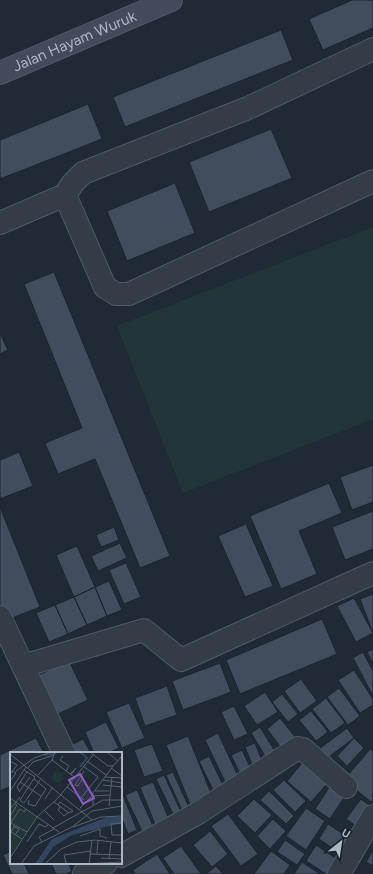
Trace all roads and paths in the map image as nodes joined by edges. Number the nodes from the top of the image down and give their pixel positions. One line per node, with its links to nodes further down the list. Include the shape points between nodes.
1 (171, 0): 3 (street, Jalan Hayam Wuruk)
2 (373, 49): 5 (street, via 248,108 83,173)
3 (0, 74)
4 (373, 181): 5 (street, via 128,294 116,294 105,287)
5 (65, 195): 6 (street)
6 (0, 223)
7 (373, 572): 9 (street, via 181,660 144,630)
8 (0, 617): 9 (street)
9 (23, 666): 10 (street)
10 (64, 752)
11 (346, 787): 13 (street, via 303,749 298,748 198,813)
12 (373, 816): 16 (street)
13 (122, 855)
14 (104, 864): 15 (street)
15 (84, 874)
16 (339, 874)

